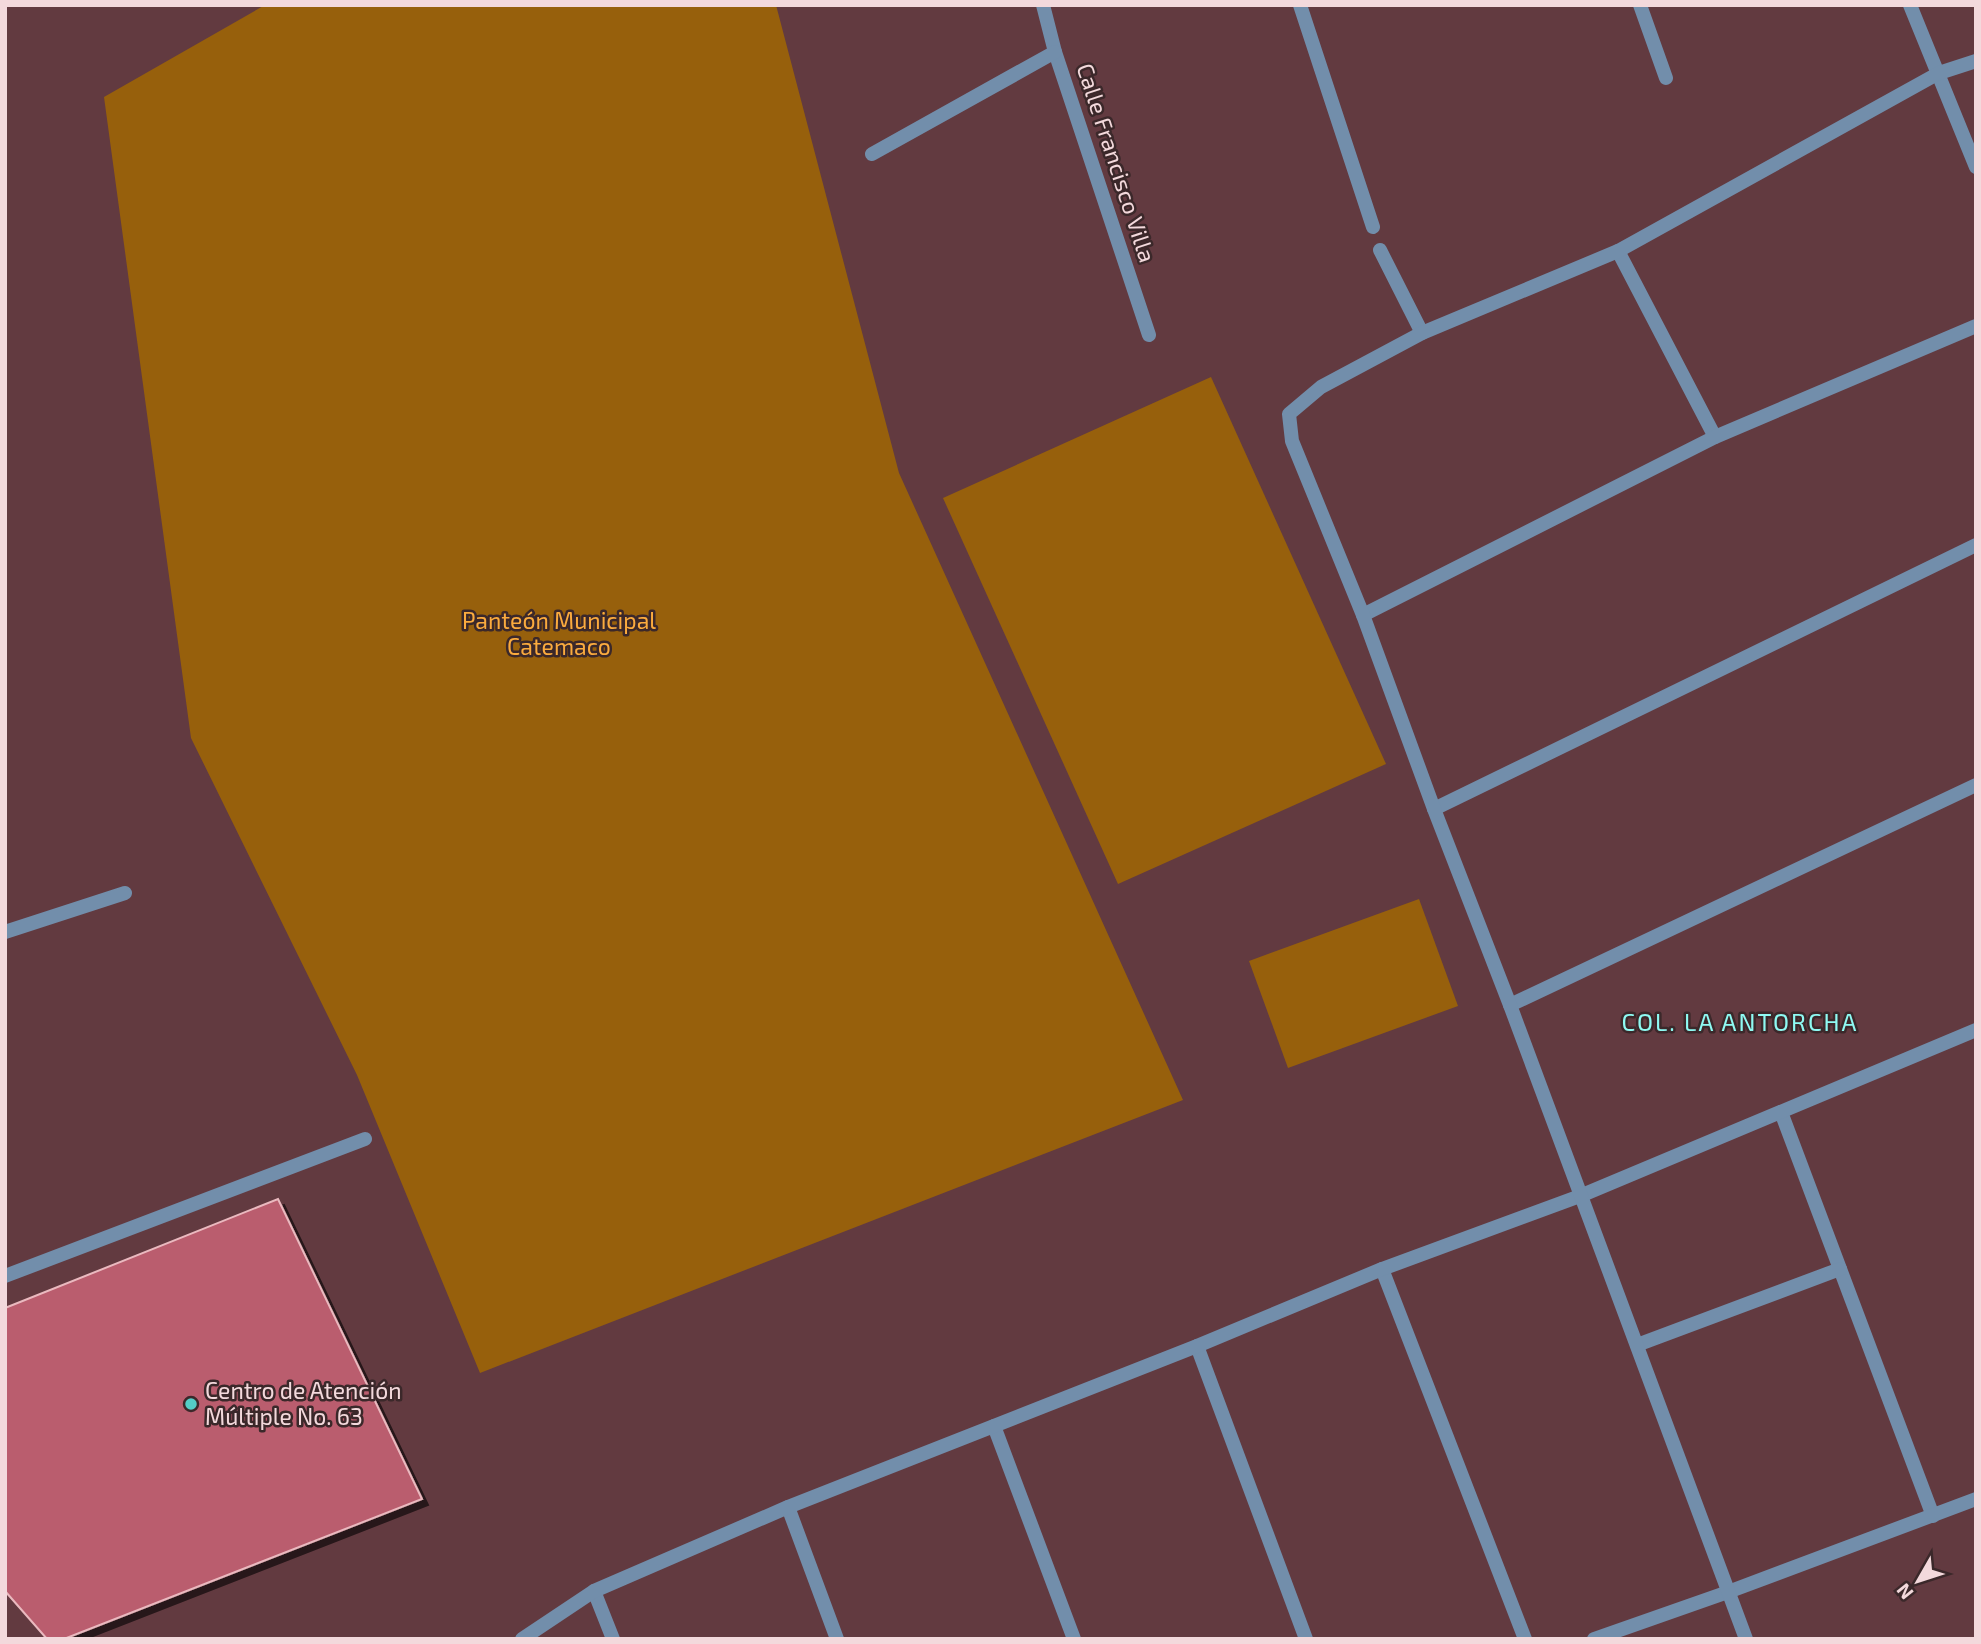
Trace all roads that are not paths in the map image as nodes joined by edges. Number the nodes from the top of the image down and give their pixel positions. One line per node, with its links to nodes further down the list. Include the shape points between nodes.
1 (1043, 5): 5 (street, Calle Francisco Villa)
2 (1300, 5): 11 (street)
3 (1640, 5): 8 (street)
4 (1910, 5): 7 (street)
5 (1055, 52): 9 (street); 16 (street, Calle Francisco Villa)
6 (1976, 61): 7 (street)
7 (1939, 73): 10 (street); 13 (street)
8 (1666, 78)
9 (872, 154)
10 (1976, 167)
11 (1373, 227)
12 (1380, 250): 15 (street)
13 (1618, 251): 15 (street); 17 (street)
14 (1976, 326): 17 (street)
15 (1422, 333): 19 (street, via 1321,387 1289,414 1292,441)
16 (1149, 335)
17 (1715, 437): 19 (street)
18 (1976, 545): 21 (street)
19 (1363, 615): 21 (street)
20 (1976, 785): 24 (street)
21 (1434, 809): 24 (street)
22 (125, 893): 23 (street)
23 (5, 932)
24 (1510, 1004): 28 (street)
25 (1975, 1034): 26 (street)
26 (1781, 1112): 28 (street); 30 (street)
27 (365, 1139): 31 (street)
28 (1580, 1196): 29 (street); 32 (street)
29 (1382, 1269): 33 (street); 45 (street)
30 (1840, 1269): 32 (street); 37 (street)
31 (7, 1272)
32 (1637, 1345): 39 (street)
33 (1197, 1346): 34 (street); 44 (street)
34 (994, 1426): 36 (street); 43 (street)
35 (1976, 1499): 37 (street)
36 (788, 1507): 38 (street); 42 (street)
37 (1933, 1516): 39 (street)
38 (594, 1591): 40 (street); 41 (street)
39 (1728, 1592): 46 (street); 47 (street)
40 (522, 1639)
41 (613, 1639)
42 (837, 1639)
43 (1074, 1639)
44 (1306, 1639)
45 (1525, 1639)
46 (1594, 1639)
47 (1746, 1639)

